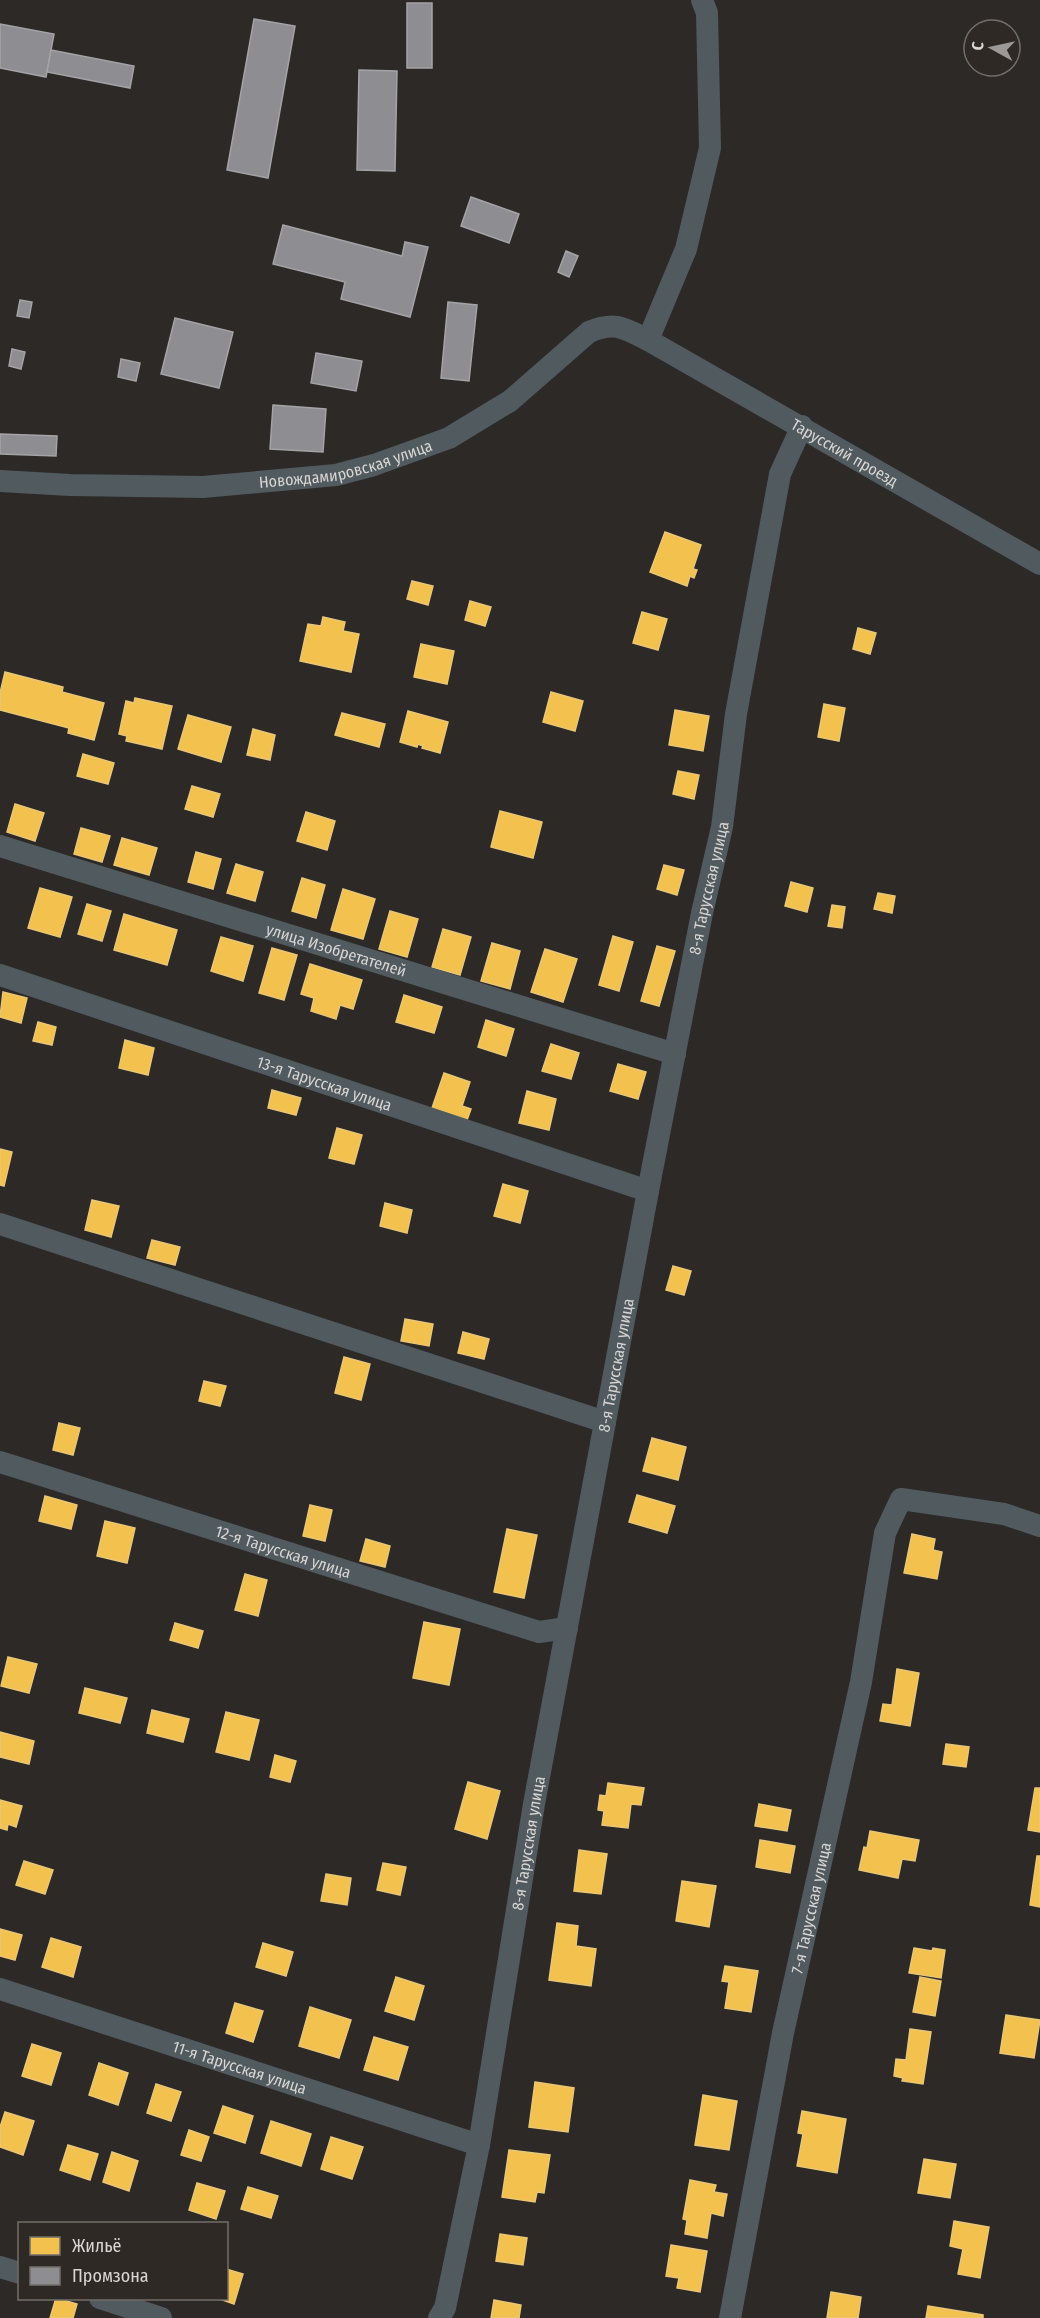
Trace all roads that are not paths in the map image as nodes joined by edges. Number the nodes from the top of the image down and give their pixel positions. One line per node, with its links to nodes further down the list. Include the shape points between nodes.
1 (702, 0): 2 (street, via 707,13 710,148 686,249)
2 (648, 340): 3 (street, Тарусский проезд); 4 (street, Новождамировская улица, via 622,327 605,325 589,332 510,401 449,438 336,475 203,487)
3 (802, 426): 5 (street, Тарусский проезд); 8 (street, 8-я Тарусская улица, via 780,474 736,714 722,827)
4 (0, 481)
5 (1040, 564)
6 (0, 846): 8 (street, улица Изобретателей)
7 (0, 975): 9 (street, 13-я Тарусская улица)
8 (675, 1054): 9 (street, 8-я Тарусская улица)
9 (648, 1191): 11 (street, 8-я Тарусская улица)
10 (0, 1224): 11 (street)
11 (605, 1422): 14 (street, 8-я Тарусская улица)
12 (0, 1462): 14 (street, 12-я Тарусская улица, via 539,1632)
13 (1040, 1526): 22 (street, 7-я Тарусская улица, via 1004,1514 901,1499 885,1533 861,1682 783,2033)
14 (567, 1628): 16 (street, 8-я Тарусская улица)
15 (0, 1989): 16 (street, 11-я Тарусская улица)
16 (479, 2145): 20 (street, 8-я Тарусская улица)
17 (0, 2267): 18 (street)
18 (18, 2272)
19 (106, 2300): 21 (street)
20 (442, 2313)
21 (161, 2318)
22 (730, 2318)

